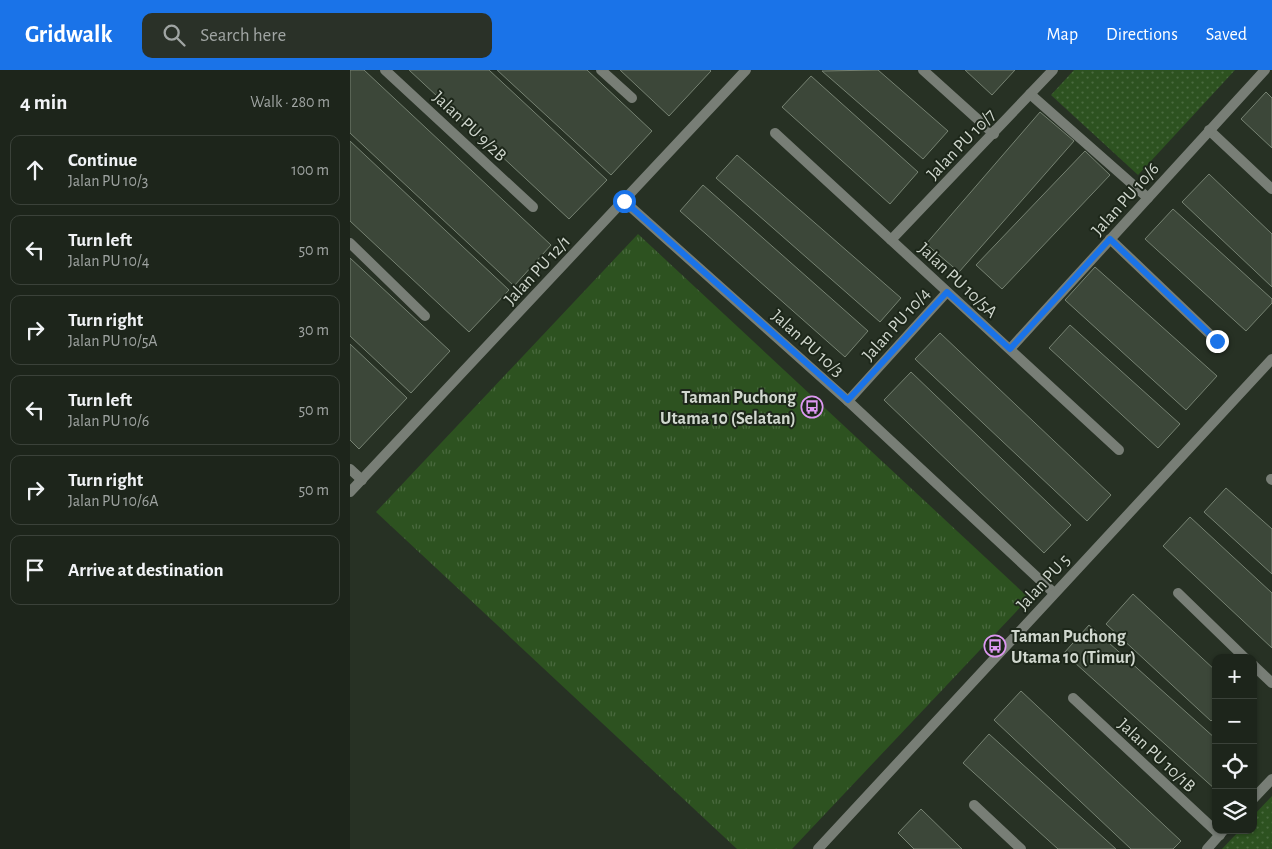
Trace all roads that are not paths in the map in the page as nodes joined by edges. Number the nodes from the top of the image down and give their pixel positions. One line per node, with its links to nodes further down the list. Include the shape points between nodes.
1 (385, 70): 15 (street, Jalan PU 9/2B)
2 (601, 70): 8 (street)
3 (746, 70): 14 (street, Jalan PU 12/1)
4 (923, 70): 11 (street)
5 (1053, 70): 7 (street, Jalan PU 10/7)
6 (1265, 70): 9 (street, Jalan PU 10/6)
7 (1030, 94): 11 (street, Jalan PU 10/7); 13 (street)
8 (632, 98)
9 (1209, 130): 12 (street); 13 (street, Jalan PU 10/6)
10 (775, 133): 17 (street, Jalan PU 10/5A)
11 (994, 134): 17 (street, Jalan PU 10/7)
12 (1272, 188)
13 (1148, 198): 16 (street, Jalan PU 10/6)
14 (624, 201): 24 (street, Jalan PU 10/3); 27 (street, Jalan PU 12/1)
15 (533, 207)
16 (1110, 239): 21 (street); 22 (street, Jalan PU 10/6)
17 (891, 240): 19 (street, Jalan PU 10/5A)
18 (350, 243): 20 (street)
19 (947, 292): 22 (street, Jalan PU 10/5A); 24 (street, Jalan PU 10/4)
20 (424, 316)
21 (1217, 341)
22 (1010, 349): 25 (street, Jalan PU 10/5A)
23 (1272, 359): 29 (street, Jalan PU 5)
24 (848, 400): 29 (street, Jalan PU 10/3)
25 (1119, 450)
26 (350, 469): 27 (street)
27 (362, 480): 28 (street, Jalan PU 12/1)
28 (350, 492)
29 (1054, 593): 40 (street, Jalan PU 5)
30 (1178, 593): 31 (street)
31 (1241, 654)
32 (1257, 669): 33 (street)
33 (1272, 683)
34 (1073, 698): 38 (street, Jalan PU 10/1B)
35 (1272, 779): 36 (street)
36 (1257, 795)
37 (974, 805): 41 (street)
38 (1212, 824)
39 (1221, 834): 42 (street)
40 (818, 849)
41 (1021, 849)
42 (1206, 849)

